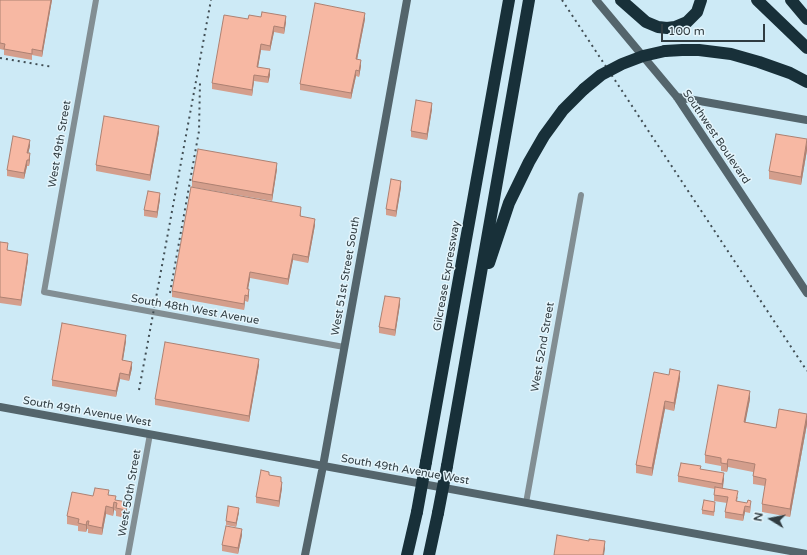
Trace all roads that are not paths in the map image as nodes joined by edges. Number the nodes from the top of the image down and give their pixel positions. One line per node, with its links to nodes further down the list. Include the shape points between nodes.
1 (96, 0): 16 (street, West 49th Street)
2 (407, 0): 19 (street, West 51st Street South)
3 (509, 0): 27 (highway, Gilcrease Expressway, bridge, via 417,512)
4 (529, 0): 18 (highway)
5 (596, 0): 13 (street, Southwest Boulevard)
6 (621, 0): 7 (highway, via 646,22 667,28 687,22 697,12)
7 (701, 0)
8 (757, 0): 11 (highway)
9 (791, 0): 10 (highway)
10 (807, 19)
11 (807, 48)
12 (807, 82): 18 (highway, bridge, via 766,64 730,54 699,50 665,51 643,56 602,75 563,110 544,136 522,175)
13 (677, 97): 14 (street); 17 (street, Southwest Boulevard)
14 (807, 120)
15 (581, 195): 23 (street, West 52nd Street)
16 (44, 292): 19 (street, South 48th West Avenue)
17 (807, 293)
18 (476, 303): 28 (highway, bridge)
19 (344, 347): 22 (street, West 51st Street South)
20 (0, 407): 21 (street, South 49th Avenue West)
21 (150, 434): 22 (street, South 49th Avenue West); 25 (street, West 50th Street)
22 (323, 466): 23 (street, South 49th Avenue West); 26 (street, West 51st Street South)
23 (526, 503): 24 (street, South 49th Avenue West)
24 (807, 554)
25 (128, 555)
26 (305, 555)
27 (407, 555)
28 (429, 555)

